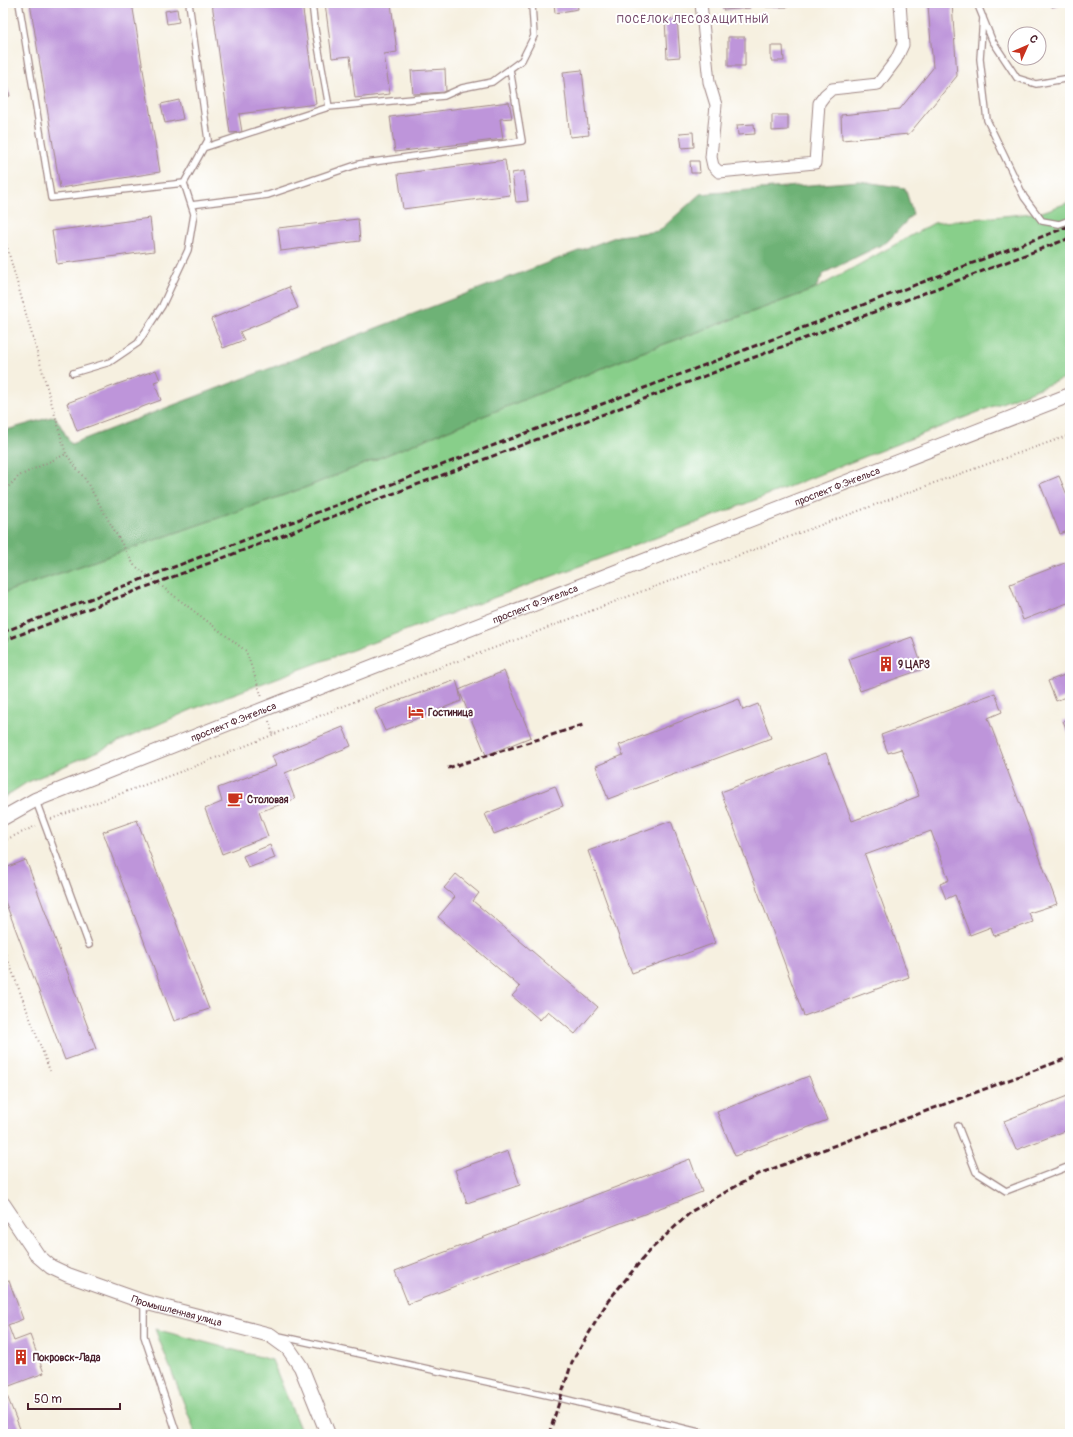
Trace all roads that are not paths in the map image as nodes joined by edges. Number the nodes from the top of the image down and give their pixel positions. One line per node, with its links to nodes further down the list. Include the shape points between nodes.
1 (19, 3): 13 (lane, via 51,198)
2 (189, 3): 12 (lane, via 208,140)
3 (312, 3): 11 (lane)
4 (531, 3): 9 (lane, via 534,36 522,60)
5 (701, 3): 6 (street, via 709,82 716,105 711,157 719,172 815,163 819,103 832,89 878,84 896,60 903,44)
6 (900, 3)
7 (978, 3): 8 (lane)
8 (983, 17): 10 (lane, via 992,40 1017,78 1036,84); 15 (lane, via 980,59 987,120 1024,197 1042,221 1059,224)
9 (510, 69): 11 (lane, via 492,82 462,88 444,96); 14 (lane, via 522,141 359,164 268,195)
10 (1070, 78)
11 (329, 107): 12 (lane)
12 (203, 148): 13 (lane)
13 (184, 184): 14 (lane)
14 (191, 205): 16 (lane, via 194,214 188,250 162,306 138,343 110,362)
15 (1070, 220)
16 (73, 373)
17 (1070, 394): 18 (street, проспект Ф.Энгельса)
18 (35, 800): 19 (street, проспект Ф.Энгельса); 20 (lane)
19 (3, 818)
20 (89, 945)
21 (958, 1126): 22 (lane, via 976,1172 1006,1191)
22 (1070, 1166)
23 (3, 1204): 24 (street, Промышленная улица, via 38,1256 51,1267)
24 (144, 1302): 25 (street, Промышленная улица); 26 (lane, via 144,1336)
25 (270, 1334): 27 (street, Промышленная улица, via 288,1348 301,1367); 28 (lane, via 560,1398)
26 (177, 1434)
27 (328, 1434)
28 (707, 1434)

